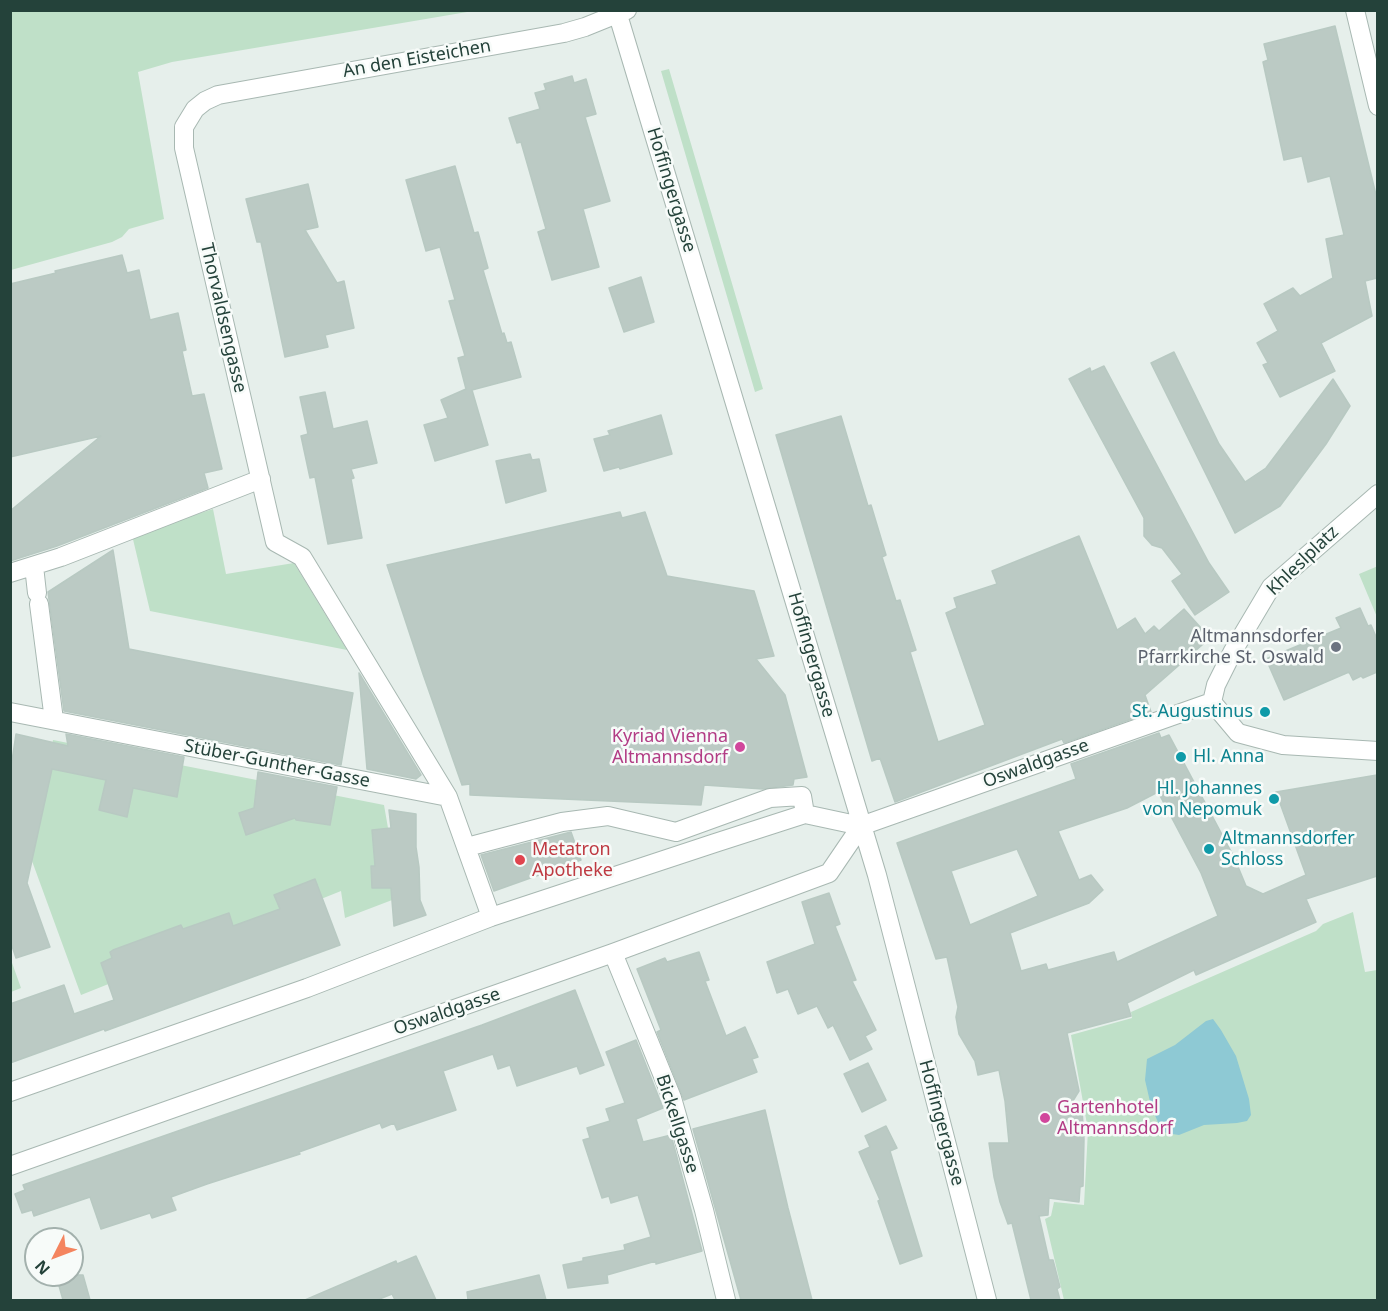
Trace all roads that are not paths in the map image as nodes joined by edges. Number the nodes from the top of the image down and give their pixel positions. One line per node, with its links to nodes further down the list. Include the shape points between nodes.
1 (1355, 10): 4 (street)
2 (623, 13): 3 (street, An den Eisteichen, via 564,33 233,92); 15 (street, Hoffingergasse)
3 (205, 101): 5 (street, Thorvaldsengasse, via 184,127 184,148)
4 (1377, 106)
5 (261, 479): 7 (street); 13 (street, Thorvaldsengasse, via 275,543 302,557)
6 (1377, 494): 9 (street, Khleslplatz, via 1271,586 1233,651)
7 (34, 566): 8 (street); 11 (street)
8 (10, 573)
9 (1212, 702): 12 (street, via 1238,733 1283,745); 15 (street, Oswaldgasse)
10 (10, 712): 11 (street, Stüber-Gunther-Gasse)
11 (54, 720): 13 (street, Stüber-Gunther-Gasse)
12 (1377, 750)
13 (448, 797): 16 (street)
14 (806, 814): 15 (street); 16 (street, via 802,796 770,798 676,832 608,816 562,822); 17 (street)
15 (861, 826): 18 (street, Oswaldgasse, via 830,873); 22 (street, Hoffingergasse)
16 (467, 847): 17 (street)
17 (491, 916): 19 (street, via 307,988)
18 (613, 953): 20 (street, Oswaldgasse); 21 (street, Bickellgasse, via 672,1098)
19 (10, 1092)
20 (10, 1166)
21 (726, 1300)
22 (987, 1300)

